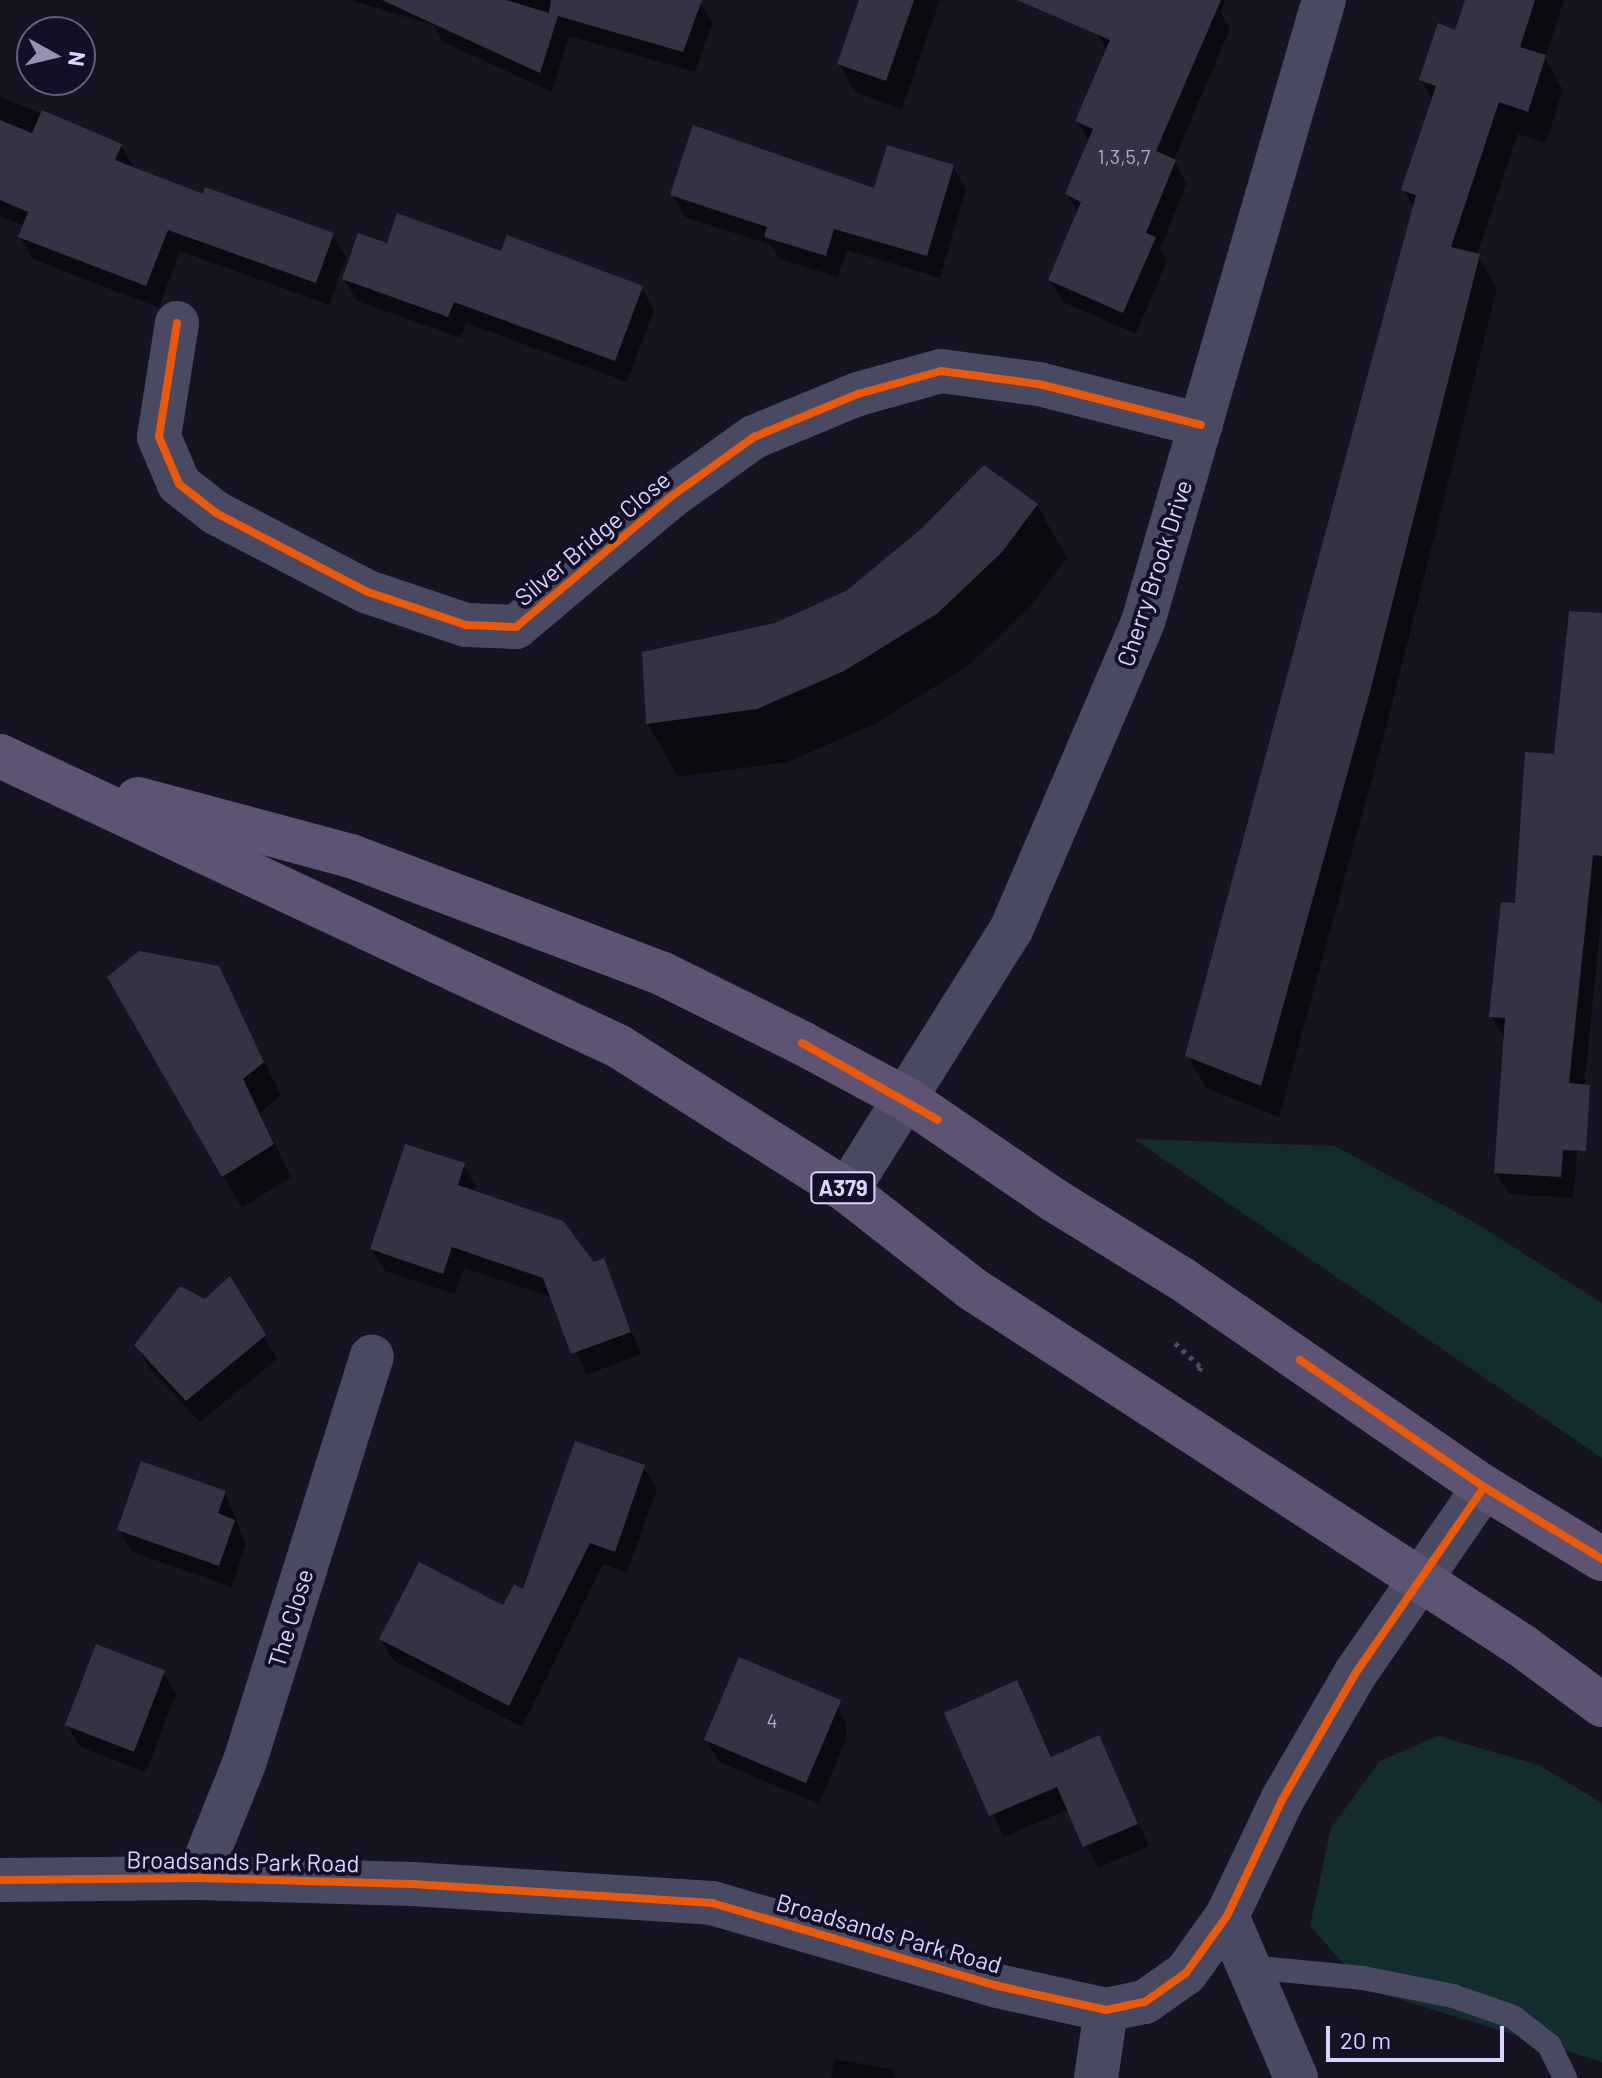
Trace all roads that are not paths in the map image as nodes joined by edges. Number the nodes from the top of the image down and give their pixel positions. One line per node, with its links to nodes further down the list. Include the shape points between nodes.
1 (1324, 0): 3 (street, Cherry Brook Drive)
2 (177, 323): 3 (street, Silver Bridge Close, via 159,437 179,484 216,513 368,592 466,625 516,627 669,498 754,437 858,394 941,371 1039,384)
3 (1201, 425): 5 (street, Cherry Brook Drive, via 1143,622 1102,723 1011,930)
4 (14, 762): 5 (main road, A379, via 351,856 661,973); 6 (main road, A379, via 618,1046)
5 (908, 1100): 6 (street, Cherry Brook Drive); 8 (main road, A379, via 1182,1279)
6 (847, 1191): 10 (main road, A379, via 971,1288)
7 (372, 1356): 12 (street, The Close, via 245,1761)
8 (1484, 1487): 9 (main road, A379); 10 (street, Broadsands Park Road)
9 (1602, 1559)
10 (1421, 1584): 11 (main road, A379, via 1521,1645); 14 (street, Broadsands Park Road, via 1347,1686 1282,1800)
11 (1602, 1705)
12 (198, 1878): 13 (street, Broadsands Park Road); 16 (street, Broadsands Park Road, via 412,1884 712,1903 998,1986)
13 (0, 1880)
14 (1227, 1916): 15 (street); 16 (street, Broadsands Park Road, via 1186,1973 1145,2002)
15 (1249, 1967): 18 (street); 19 (lane, via 1363,1978 1453,1996 1513,2017 1549,2045)
16 (1106, 2010): 17 (street)
17 (1096, 2078)
18 (1296, 2078)
19 (1565, 2078)

